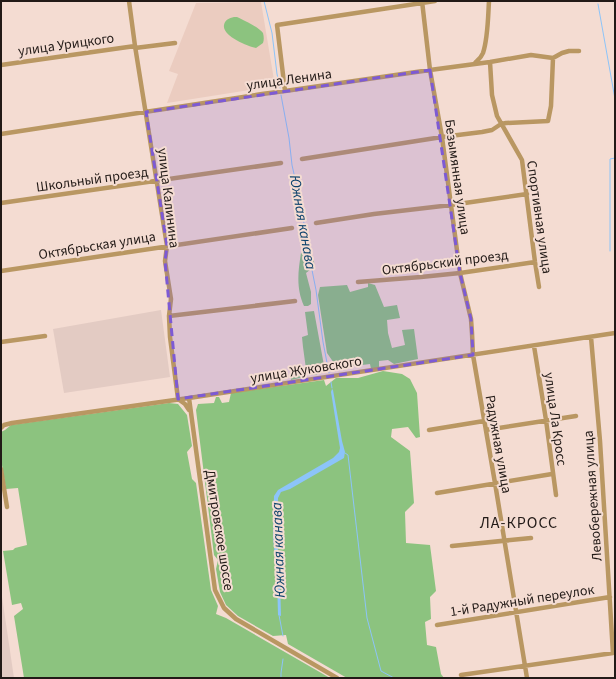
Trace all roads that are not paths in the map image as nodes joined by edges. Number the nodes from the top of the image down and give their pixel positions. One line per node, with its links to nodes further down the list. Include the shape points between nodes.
1 (129, 1): 6 (street, улица Калинина)
2 (435, 1): 4 (street)
3 (489, 1): 10 (street, via 483,54)
4 (422, 2): 12 (street, Безымянная улица); 13 (street, via 277,25)
5 (174, 43): 6 (street, улица Урицкого)
6 (135, 47): 11 (street, улица Урицкого); 14 (street, улица Калинина)
7 (578, 51): 8 (street, улица Ленина, via 569,51)
8 (553, 58): 9 (street, улица Ленина, via 531,55); 15 (street, via 548,121)
9 (490, 62): 10 (street, улица Ленина); 15 (street, Спортивная улица, via 492,96)
10 (473, 64): 12 (street, улица Ленина)
11 (1, 65)
12 (430, 70): 13 (street, улица Ленина); 17 (street, Безымянная улица)
13 (285, 92): 14 (street, улица Ленина)
14 (146, 112): 16 (street, улица Ленина); 20 (street, улица Калинина)
15 (501, 124): 17 (street, via 492,130); 21 (street, Спортивная улица, via 522,160)
16 (1, 134)
17 (442, 137): 18 (street); 23 (street, Безымянная улица)
18 (302, 159)
19 (280, 163): 20 (street, Школьный проезд)
20 (157, 180): 22 (street, Школьный проезд); 26 (street, улица Калинина)
21 (527, 194): 23 (street); 27 (street, Спортивная улица)
22 (1, 203)
23 (451, 205): 24 (street); 29 (street, Безымянная улица)
24 (316, 223)
25 (292, 228): 26 (street, Октябрьская улица)
26 (167, 246): 28 (street, Октябрьская улица); 33 (street, улица Калинина, via 165,261 170,299)
27 (535, 262): 29 (street, Октябрьский проезд); 31 (street, Спортивная улица)
28 (1, 271)
29 (460, 273): 30 (street, Октябрьский проезд); 39 (street, Безымянная улица, via 471,318)
30 (358, 282)
31 (539, 287)
32 (295, 301): 33 (street)
33 (169, 316): 41 (street, улица Калинина)
34 (615, 333): 36 (street, улица Жуковского)
35 (45, 336): 37 (street)
36 (591, 337): 38 (street, улица Жуковского); 60 (street, Левобережная улица)
37 (1, 342)
38 (534, 346): 39 (street, улица Жуковского); 44 (street, улица Ла Кросс)
39 (472, 355): 40 (street, улица Жуковского); 45 (street, Радужная улица)
40 (189, 398): 41 (street, улица Жуковского); 42 (street, Дмитровское шоссе)
41 (178, 399): 42 (street); 47 (street, улица Жуковского)
42 (191, 412): 65 (street, Дмитровское шоссе, via 215,590 224,608 236,619)
43 (576, 416): 44 (street)
44 (546, 420): 50 (street); 52 (street, улица Ла Кросс)
45 (484, 421): 49 (street); 50 (street, Радужная улица)
46 (1, 422): 47 (street); 48 (street)
47 (12, 423): 48 (street, улица Жуковского)
48 (1, 428)
49 (429, 430)
50 (486, 430): 53 (street, Радужная улица)
51 (1, 469): 56 (street)
52 (552, 474): 53 (street); 55 (street, улица Ла Кросс)
53 (495, 483): 54 (street); 58 (street, Радужная улица)
54 (437, 493)
55 (556, 496)
56 (7, 507)
57 (532, 538): 58 (street)
58 (504, 541): 59 (street); 61 (street, Радужная улица)
59 (452, 546)
60 (610, 598): 61 (street, 1-й Радужный переулок); 63 (street, Левобережная улица, via 613,653)
61 (515, 613): 62 (street, 1-й Радужный переулок); 63 (street, Радужная улица)
62 (437, 625)
63 (525, 666): 64 (street); 66 (street, Радужная улица)
64 (461, 675)
65 (337, 678)
66 (527, 678)

